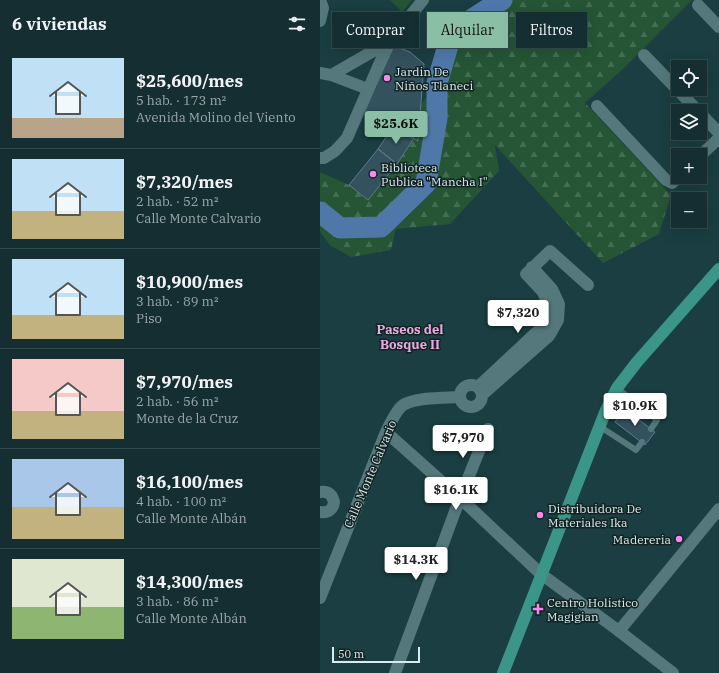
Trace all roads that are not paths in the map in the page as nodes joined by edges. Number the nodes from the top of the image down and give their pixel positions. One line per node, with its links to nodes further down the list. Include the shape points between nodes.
1 (320, 0): 5 (street, via 323,8)
2 (423, 0): 4 (street)
3 (698, 5): 6 (street)
4 (413, 12)
5 (320, 21)
6 (719, 27)
7 (377, 48): 10 (street)
8 (386, 48): 11 (street)
9 (644, 55): 12 (street)
10 (325, 74): 11 (street)
11 (368, 89): 18 (street, via 347,138 335,151)
12 (691, 104)
13 (597, 106): 19 (street)
14 (707, 120): 15 (street)
15 (719, 133)
16 (719, 138): 17 (street)
17 (707, 149)
18 (320, 158)
19 (671, 182)
20 (719, 269): 22 (main road)
21 (588, 285): 23 (street, via 550,250 532,267 552,289 559,304 558,320 549,336)
22 (617, 388): 25 (main road); 27 (lane, via 657,420)
23 (480, 391): 24 (street, via 470,385 466,386 460,392); 24 (street, via 480,403 472,407 464,404)
24 (460, 397): 28 (street, Calle Monte Calvario, via 417,400 404,405)
25 (599, 426): 29 (lane, via 636,450); 34 (main road)
26 (488, 429): 31 (street)
27 (651, 429)
28 (386, 432): 31 (street); 35 (street, Calle Monte Calvario)
29 (642, 442)
30 (320, 492): 33 (street, via 331,494 334,502 328,512)
31 (460, 498): 34 (street); 37 (street)
32 (719, 509): 36 (street)
33 (320, 512)
34 (541, 574): 36 (street); 38 (main road)
35 (320, 598)
36 (619, 631): 39 (street)
37 (395, 673)
38 (503, 673)
39 (673, 673)

